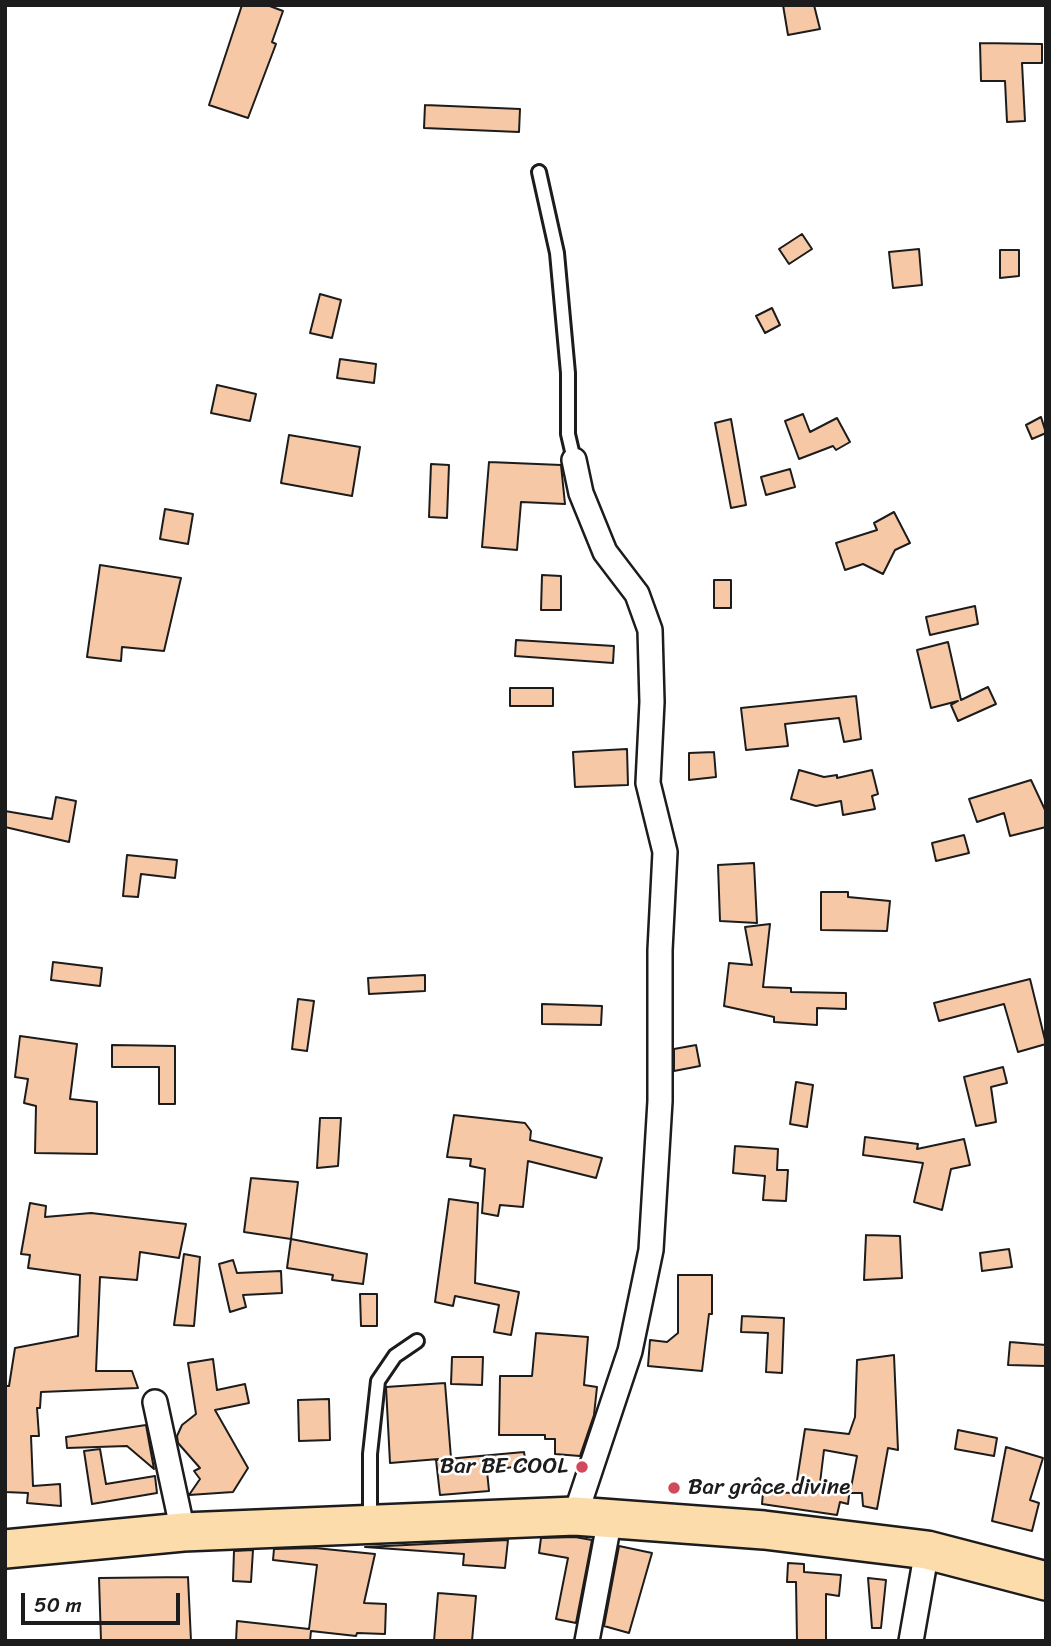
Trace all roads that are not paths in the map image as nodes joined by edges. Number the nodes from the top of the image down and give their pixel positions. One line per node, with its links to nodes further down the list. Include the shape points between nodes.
1 (539, 172): 2 (lane, via 556,253)
2 (573, 460): 5 (street, via 580,493 605,551 637,594 650,630 648,783 665,852 653,1230)
3 (417, 1341): 6 (lane, via 395,1356 378,1381 370,1454)
4 (155, 1402): 7 (street)
5 (592, 1517): 6 (main road); 9 (main road); 11 (street)
6 (370, 1522): 7 (main road)
7 (183, 1532): 8 (main road)
8 (5, 1549)
9 (927, 1549): 10 (main road); 12 (street)
10 (1046, 1581)
11 (587, 1641)
12 (911, 1641)

